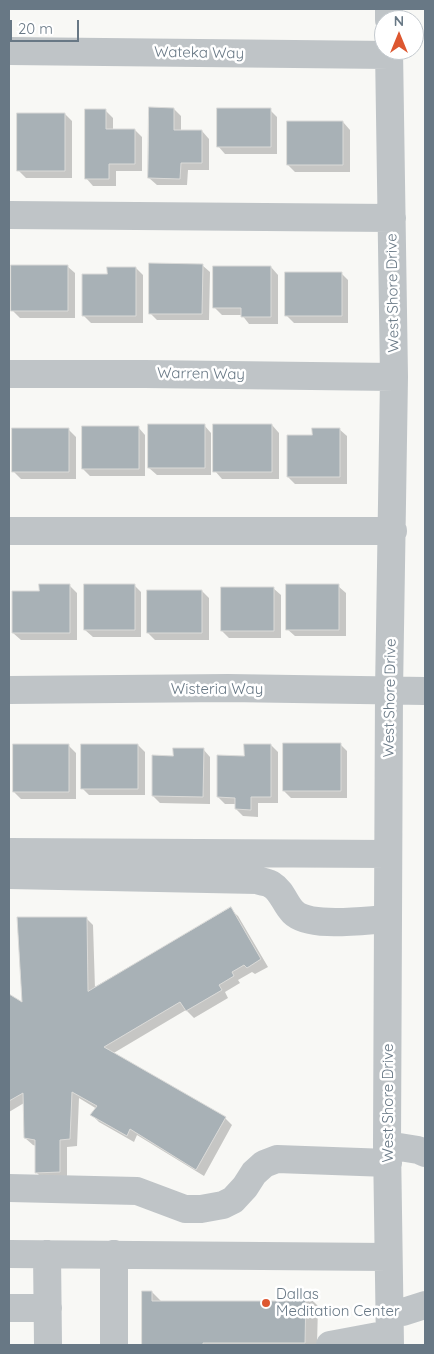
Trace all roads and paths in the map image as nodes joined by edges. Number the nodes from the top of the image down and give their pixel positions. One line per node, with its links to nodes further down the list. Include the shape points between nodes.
1 (9, 51): 2 (street, Wateka Way)
2 (374, 53)
3 (389, 60): 5 (street, West Shore Drive)
4 (9, 215): 5 (street)
5 (392, 218): 7 (street, West Shore Drive)
6 (9, 374): 7 (street, Warren Way)
7 (394, 377): 9 (street, West Shore Drive)
8 (9, 531): 9 (street)
9 (393, 531): 12 (street, West Shore Drive)
10 (9, 690): 12 (street, Wisteria Way, via 228,688)
11 (425, 691): 12 (street, Wisteria Way)
12 (389, 692): 14 (street, West Shore Drive)
13 (9, 852): 14 (street)
14 (388, 854): 16 (street, West Shore Drive)
15 (9, 875): 16 (street, via 257,880 271,884 294,913 303,918 333,922)
16 (388, 919): 18 (street, West Shore Drive)
17 (425, 1153): 18 (street, via 418,1150)
18 (388, 1154): 19 (street, via 277,1160 264,1164 254,1173 233,1200 202,1209 185,1209 137,1191); 23 (street, West Shore Drive)
19 (9, 1188)
20 (9, 1254): 21 (street)
21 (47, 1254): 22 (street); 26 (street)
22 (114, 1254): 23 (street); 29 (street)
23 (388, 1257): 27 (street, West Shore Drive)
24 (425, 1305): 27 (street, via 403,1312)
25 (9, 1308): 26 (street)
26 (48, 1308): 28 (street)
27 (389, 1330): 30 (street)
28 (48, 1345)
29 (114, 1345)
30 (330, 1345)

